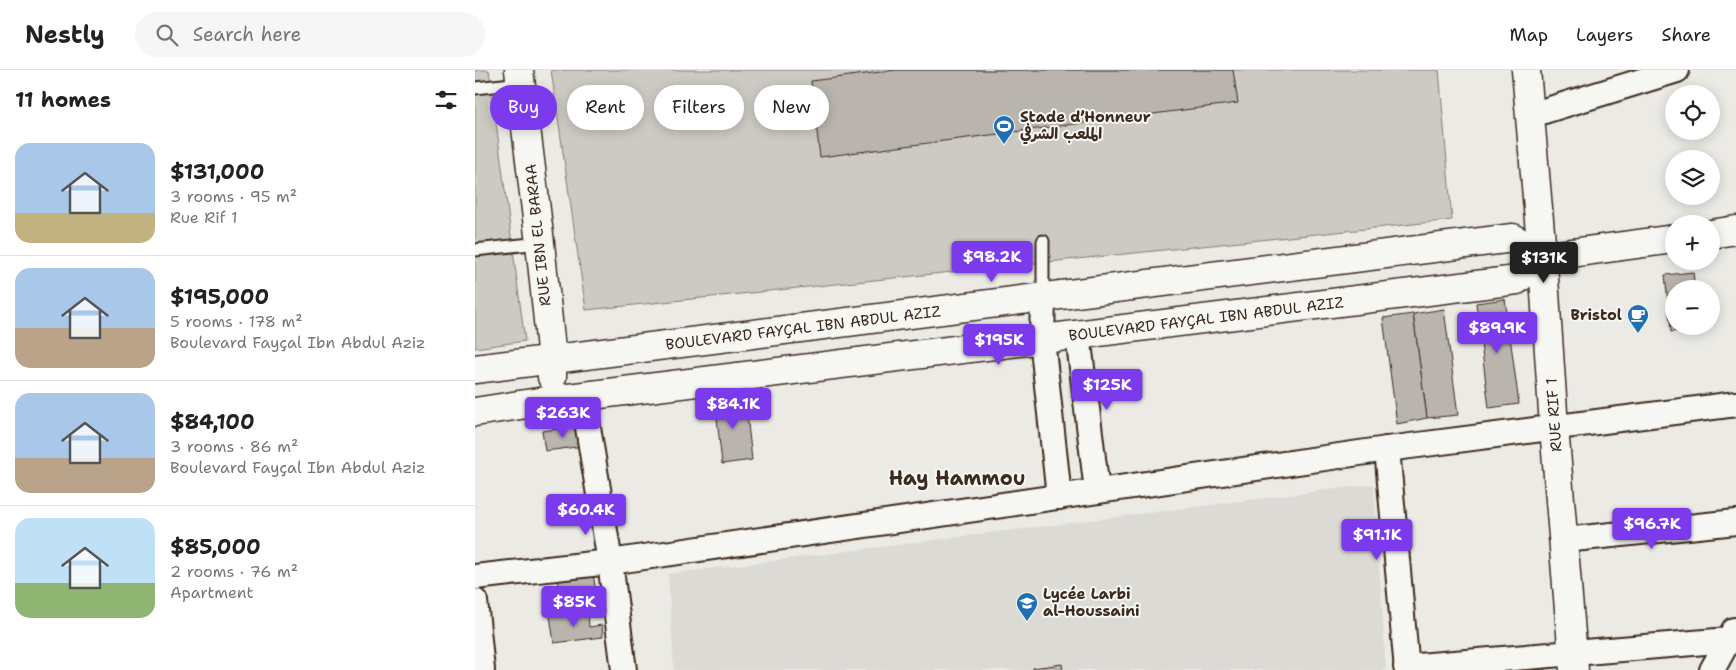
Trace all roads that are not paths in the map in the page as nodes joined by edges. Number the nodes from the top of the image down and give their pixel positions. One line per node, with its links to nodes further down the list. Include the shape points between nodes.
1 (1526, 70): 5 (main road, RUE RIF 1)
2 (1677, 70): 5 (street)
3 (519, 76): 4 (lane); 10 (main road, RUE IBN EL BARAA)
4 (475, 88)
5 (1531, 115): 12 (main road, RUE RIF 1)
6 (1736, 230): 7 (main road)
7 (1720, 233)
8 (1043, 240): 13 (lane)
9 (1665, 240): 12 (main road)
10 (540, 243): 11 (lane); 16 (main road, RUE IBN EL BARAA)
11 (475, 250)
12 (1542, 257): 13 (main road, BOULEVARD FAYÇAL IBN ABDUL AZIZ, via 1513,238); 14 (main road, BOULEVARD FAYÇAL IBN ABDUL AZIZ, via 1517,280); 22 (main road, RUE RIF 1)
13 (1043, 298): 15 (street); 16 (main road, BOULEVARD FAYÇAL IBN ABDUL AZIZ)
14 (1078, 335): 15 (main road, BOULEVARD FAYÇAL IBN ABDUL AZIZ); 24 (street)
15 (1042, 339): 18 (main road, BOULEVARD FAYÇAL IBN ABDUL AZIZ); 25 (street)
16 (551, 360): 17 (main road, BOULEVARD FAYÇAL IBN ABDUL AZIZ); 19 (main road, RUE IBN EL BARAA)
17 (475, 369)
18 (583, 397): 19 (main road, BOULEVARD FAYÇAL IBN ABDUL AZIZ); 28 (street)
19 (552, 400): 21 (main road, BOULEVARD FAYÇAL IBN ABDUL AZIZ)
20 (1736, 404): 22 (street)
21 (475, 412)
22 (1554, 426): 23 (street); 27 (main road, RUE RIF 1)
23 (1387, 449): 24 (street); 33 (street)
24 (1097, 492): 25 (street)
25 (1059, 497): 28 (street)
26 (1736, 522): 27 (street)
27 (1564, 540): 32 (main road, RUE RIF 1)
28 (610, 562): 29 (street); 35 (street)
29 (475, 577)
30 (475, 601): 34 (street)
31 (1733, 633): 32 (street); 36 (street)
32 (1573, 661): 33 (street)
33 (1407, 669)
34 (482, 670)
35 (624, 670)
36 (1712, 670)

